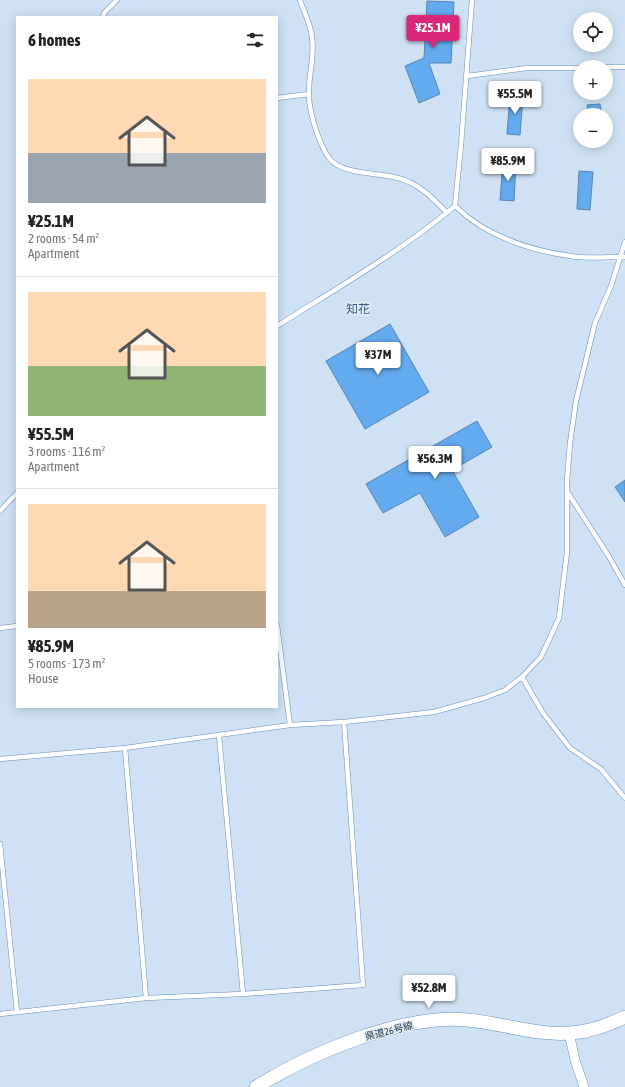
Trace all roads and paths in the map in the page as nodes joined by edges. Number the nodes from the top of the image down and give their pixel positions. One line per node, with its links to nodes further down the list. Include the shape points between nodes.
1 (117, 0): 4 (lane)
2 (300, 0): 9 (lane, via 312,37 313,64)
3 (472, 0): 8 (lane)
4 (103, 16)
5 (613, 67): 6 (lane)
6 (625, 67)
7 (573, 68): 8 (lane, via 527,68)
8 (467, 76): 11 (lane)
9 (309, 94): 10 (lane); 12 (lane, via 315,124 322,142 329,158 338,166 367,175 398,178 411,183 427,192)
10 (278, 98)
11 (454, 206): 12 (lane); 14 (lane, via 485,230 537,249 571,256)
12 (446, 213): 15 (lane, via 377,263)
13 (625, 242): 14 (lane)
14 (623, 257): 16 (lane, via 595,323 582,372 570,443)
15 (278, 325)
16 (568, 493): 19 (lane); 23 (lane, via 567,552 559,618 542,657)
17 (16, 494): 18 (lane)
18 (0, 511)
19 (625, 585)
20 (16, 626): 21 (lane)
21 (0, 628)
22 (278, 633): 25 (lane)
23 (522, 677): 24 (lane, via 505,690 434,712); 29 (lane, via 543,713 570,748 601,769)
24 (344, 722): 25 (lane); 31 (lane, via 363,985)
25 (290, 725): 26 (lane)
26 (219, 736): 27 (lane); 31 (lane)
27 (125, 748): 28 (lane); 32 (lane)
28 (0, 759)
29 (625, 798)
30 (0, 844): 33 (lane)
31 (243, 994): 32 (lane)
32 (146, 998): 33 (lane)
33 (17, 1012): 34 (lane)
34 (0, 1014)
35 (625, 1017): 36 (main road, 県道26号線, via 595,1029)
36 (569, 1033): 37 (main road, 県道26号線, via 467,1020 432,1021 339,1045 311,1056); 38 (street)
37 (256, 1087)
38 (584, 1087)

